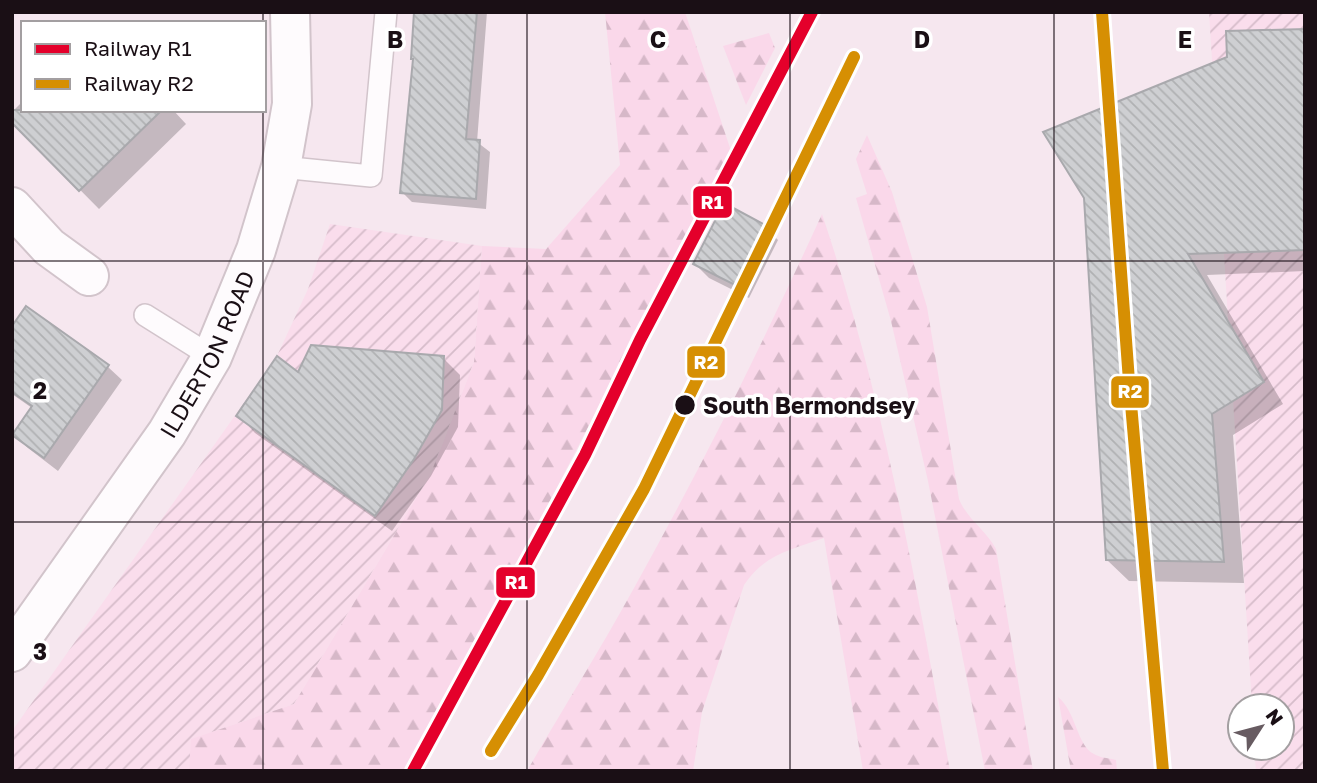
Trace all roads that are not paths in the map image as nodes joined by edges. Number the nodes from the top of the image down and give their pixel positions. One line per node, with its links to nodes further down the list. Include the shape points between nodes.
1 (290, 12): 3 (street, ILDERTON ROAD, via 292,104)
2 (387, 12): 3 (lane, via 371,176)
3 (281, 167): 7 (street, ILDERTON ROAD, via 256,250)
4 (12, 207): 5 (street, via 49,247)
5 (89, 276)
6 (145, 315): 7 (lane)
7 (212, 357): 8 (street, ILDERTON ROAD, via 167,433)
8 (12, 652)

